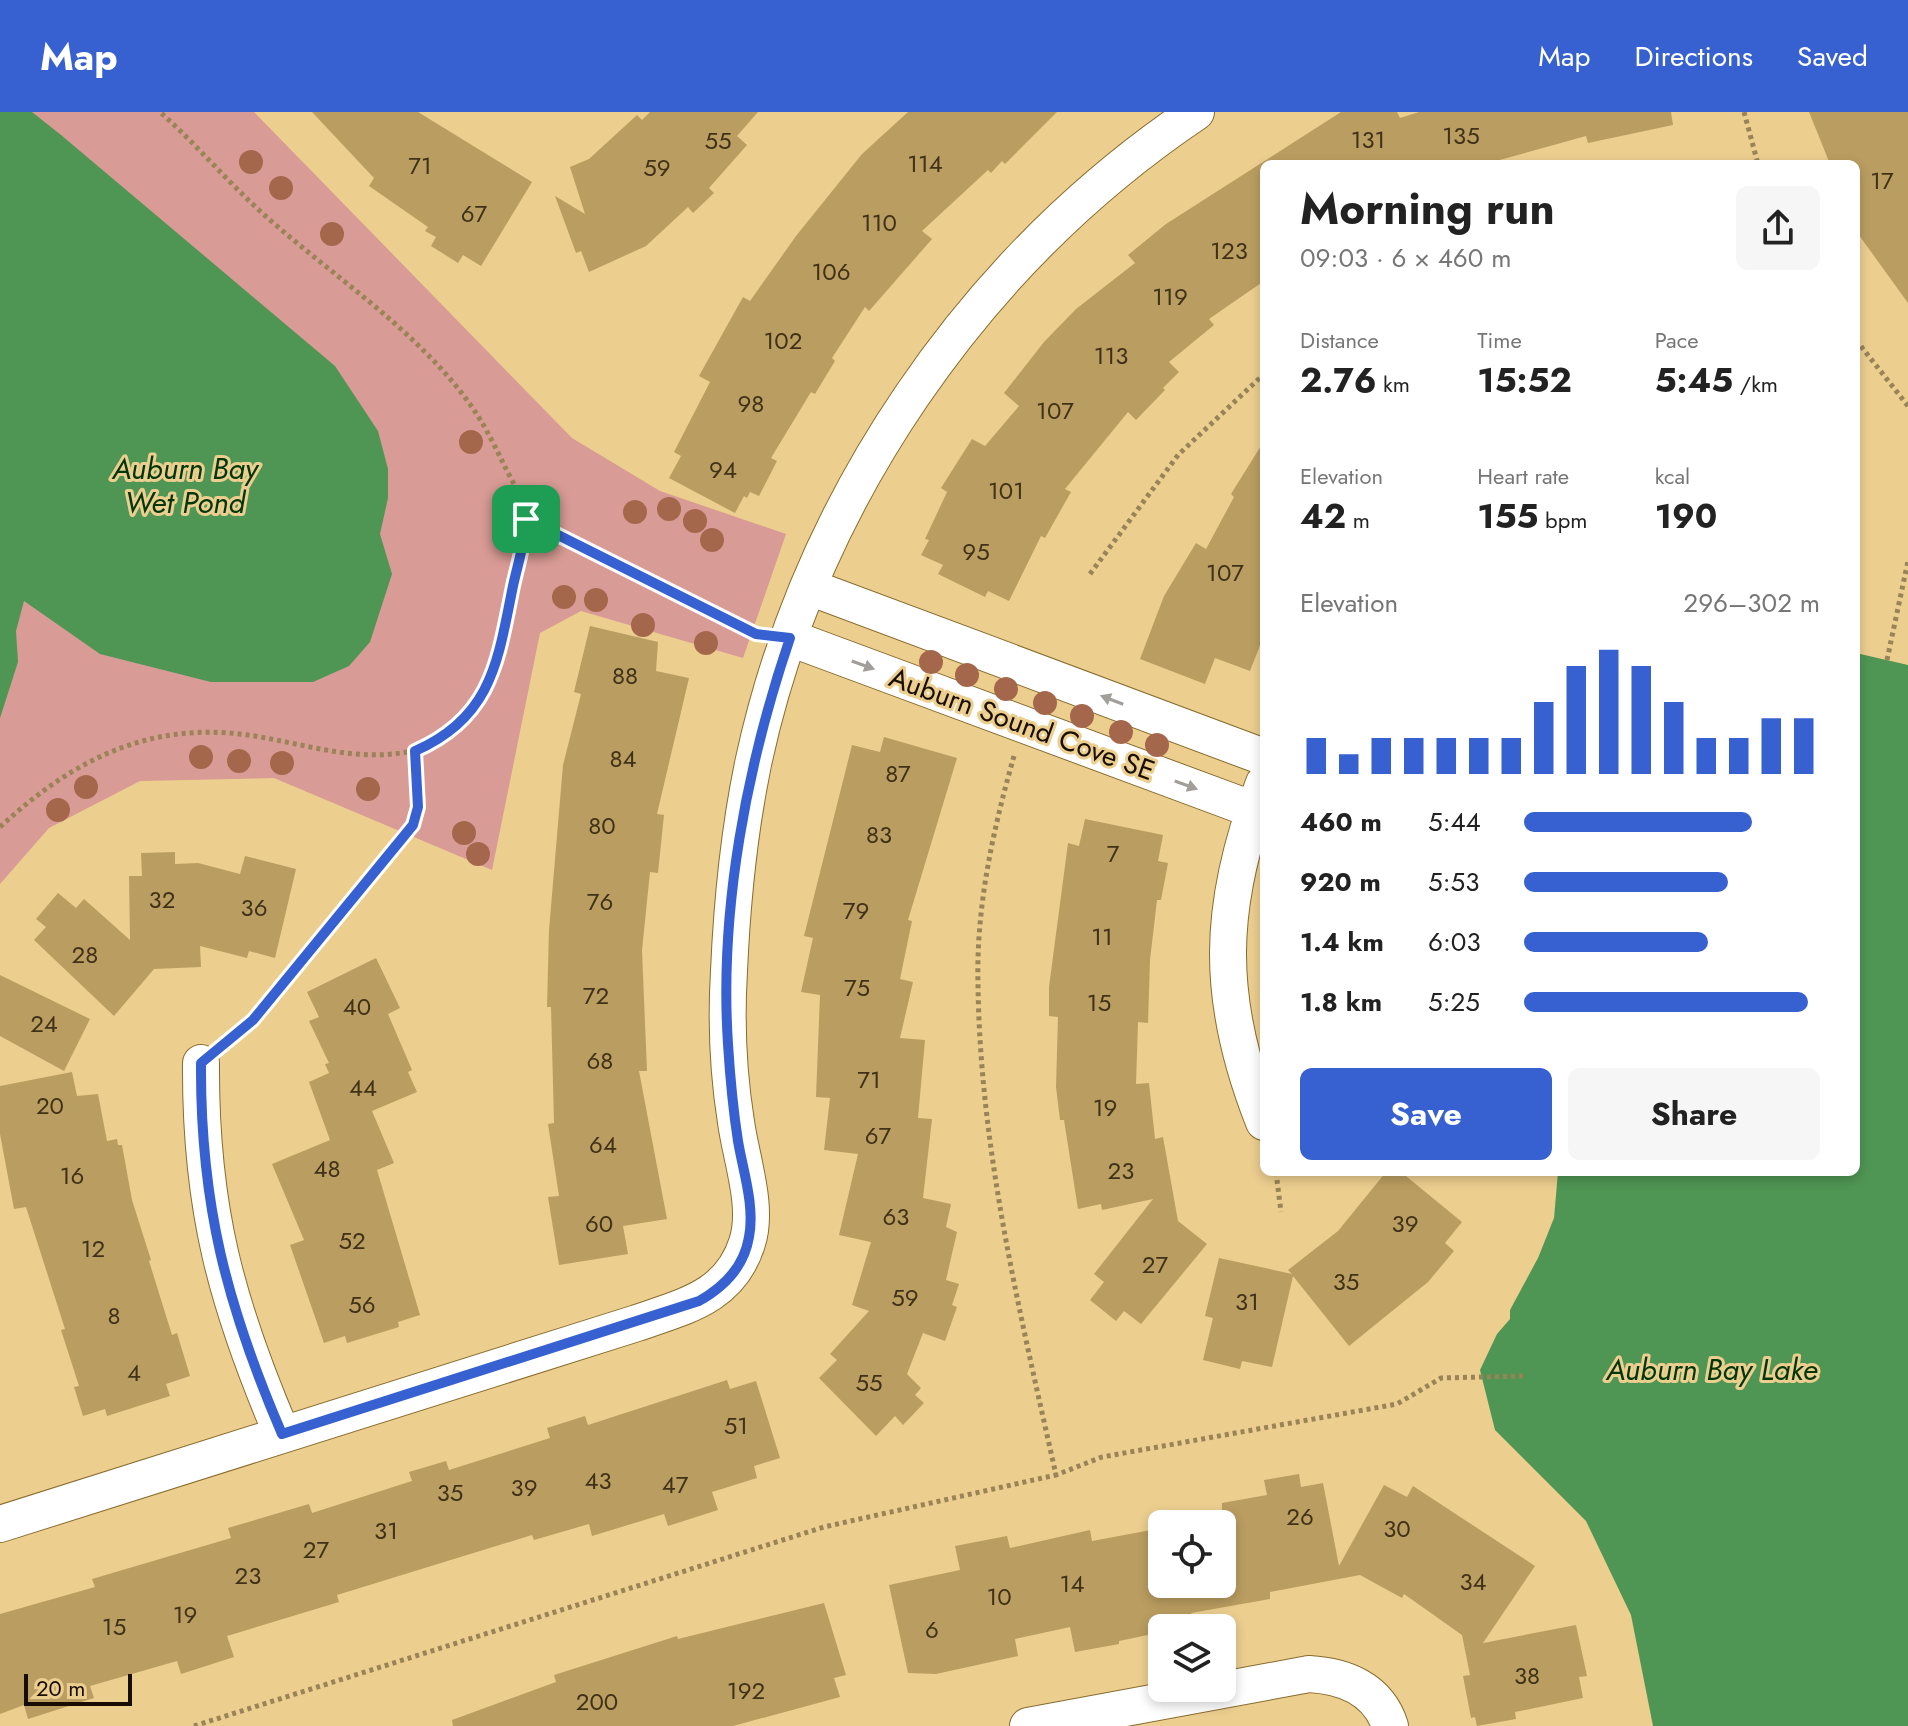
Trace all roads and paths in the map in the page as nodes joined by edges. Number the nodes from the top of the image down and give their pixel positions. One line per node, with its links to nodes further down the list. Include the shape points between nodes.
1 (160, 112): 8 (path, via 258,209 407,337 467,400 514,485)
2 (1196, 112): 11 (street, via 1101,183 1025,254 978,308 882,442)
3 (1744, 112): 4 (path)
4 (1757, 160)
5 (1860, 345): 7 (path)
6 (1260, 378): 10 (path, via 1178,455)
7 (1908, 406)
8 (526, 519): 12 (path, via 756,634); 15 (path, via 506,637 493,677 442,739)
9 (1908, 561): 13 (path)
10 (1090, 574)
11 (809, 587): 12 (street); 16 (street, Auburn Sound Cove SE, one-way to 11)
12 (790, 638): 17 (street, Auburn Sound Cove SE, one-way to 17); 24 (street, via 753,764 735,871 728,1041 751,1221 749,1240 731,1278 699,1301 649,1319)
13 (1887, 660)
14 (1016, 745): 25 (path, via 995,824 977,982 986,1111 1012,1276)
15 (415, 751): 18 (path, via 384,756 207,733 143,739 72,771 38,792); 19 (path, via 418,807 413,825 253,1020)
16 (1260, 756)
17 (1259, 797): 20 (street, Auburn Sound Cove SE, via 1233,884 1226,931 1233,1024)
18 (0, 827)
19 (201, 1063): 24 (street, via 207,1192 222,1272 243,1342)
20 (1260, 1112)
21 (1276, 1176): 22 (path)
22 (1281, 1212)
23 (1523, 1376): 25 (path, via 1441,1378 1397,1404 1102,1457)
24 (282, 1434): 26 (street)
25 (1056, 1475): 27 (path, via 824,1527)
26 (0, 1524)
27 (194, 1726)
28 (1028, 1726): 29 (street, via 1309,1674 1356,1683)
29 (1390, 1726)

